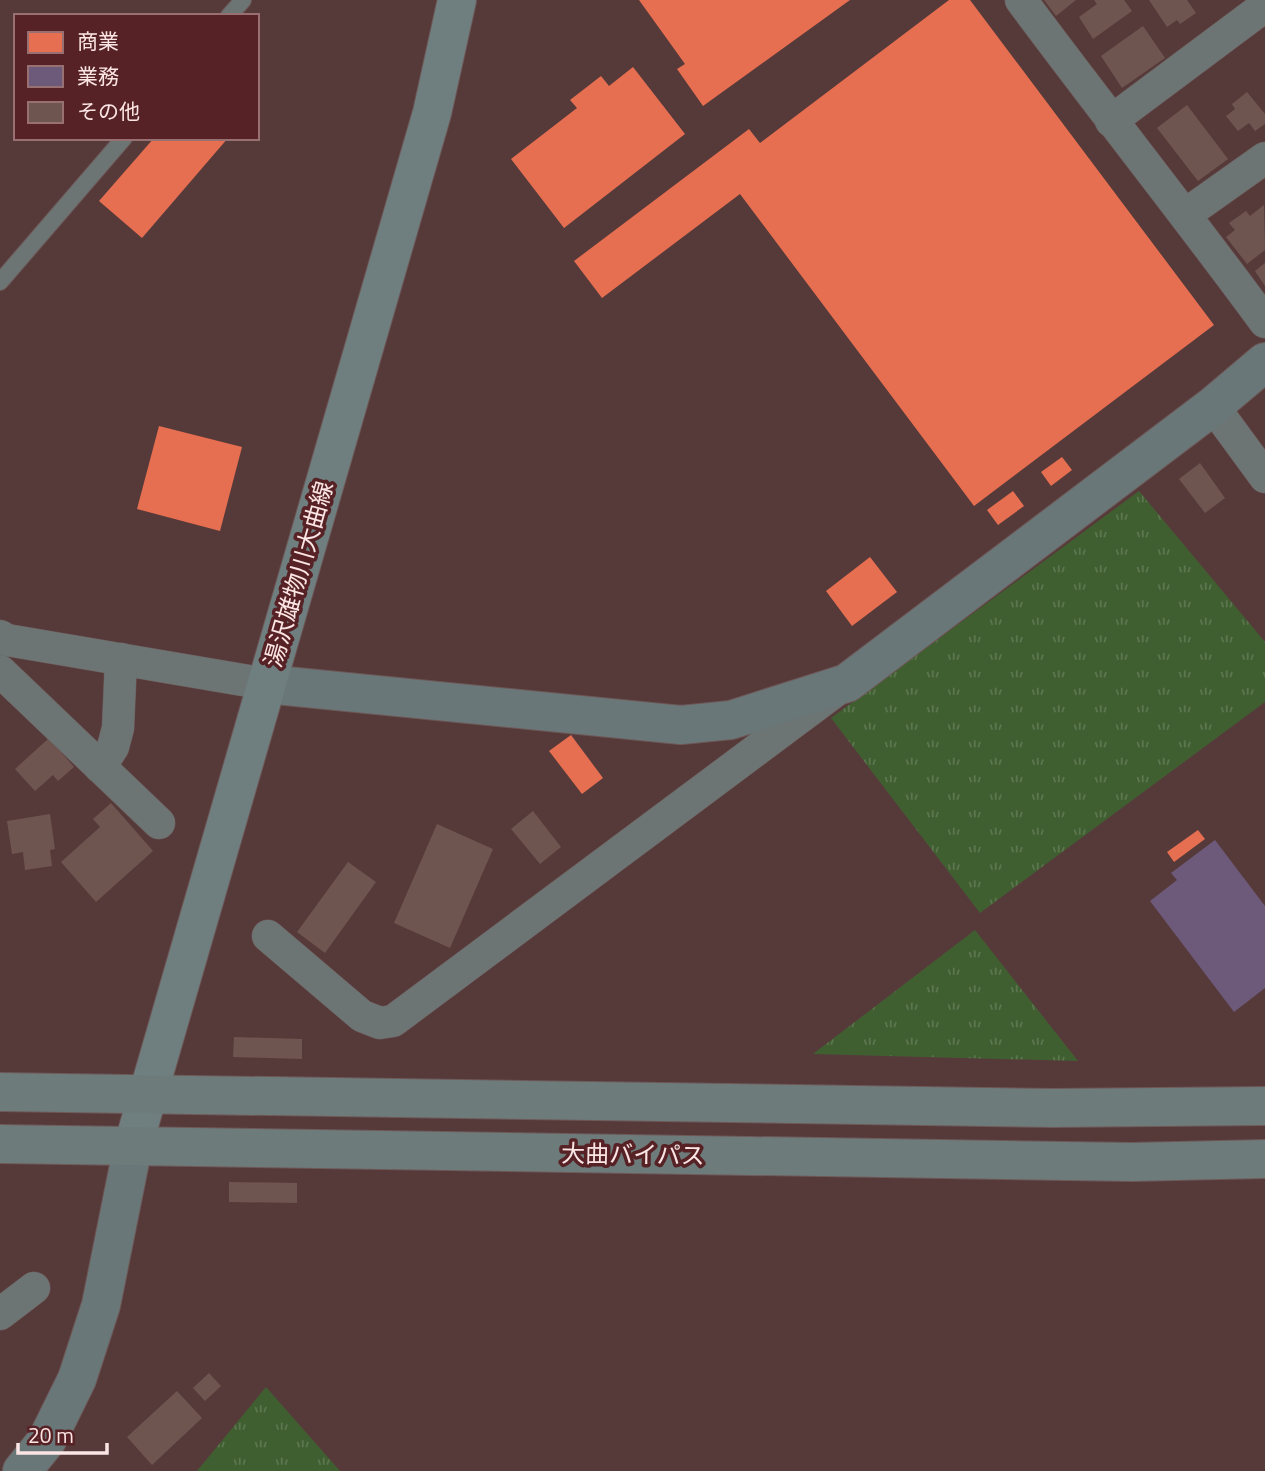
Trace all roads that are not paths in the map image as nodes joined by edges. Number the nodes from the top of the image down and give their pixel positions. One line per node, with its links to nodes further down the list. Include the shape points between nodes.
1 (243, 0): 5 (lane)
2 (457, 0): 19 (main road, 湯沢雄物川大曲線, via 428,126)
3 (1021, 0): 6 (street)
4 (1265, 6): 6 (street)
5 (231, 14)
6 (1111, 121): 9 (street)
7 (122, 140): 10 (lane)
8 (1265, 158): 9 (street)
9 (1186, 214): 11 (street)
10 (0, 282)
11 (1265, 322)
12 (1265, 362): 13 (street)
13 (1213, 406): 14 (street); 18 (street)
14 (1265, 477)
15 (0, 636): 16 (street)
16 (121, 659): 19 (street); 20 (street, via 118,728)
17 (0, 671): 20 (street)
18 (847, 683): 19 (street, via 731,720 681,725); 22 (street, via 393,1021 380,1023 362,1016)
19 (266, 684): 24 (main road, 湯沢雄物川大曲線)
20 (100, 767): 21 (street)
21 (159, 823)
22 (268, 936)
23 (0, 1092): 24 (highway)
24 (148, 1093): 25 (highway, via 1053,1108); 27 (main road, 湯沢雄物川大曲線)
25 (1265, 1106)
26 (0, 1144): 27 (highway, 大曲バイパス)
27 (133, 1146): 28 (highway, 大曲バイパス, via 1132,1162); 31 (street, via 101,1306 77,1379 47,1440)
28 (1265, 1159)
29 (34, 1288): 30 (street)
30 (0, 1314)
31 (22, 1471)

